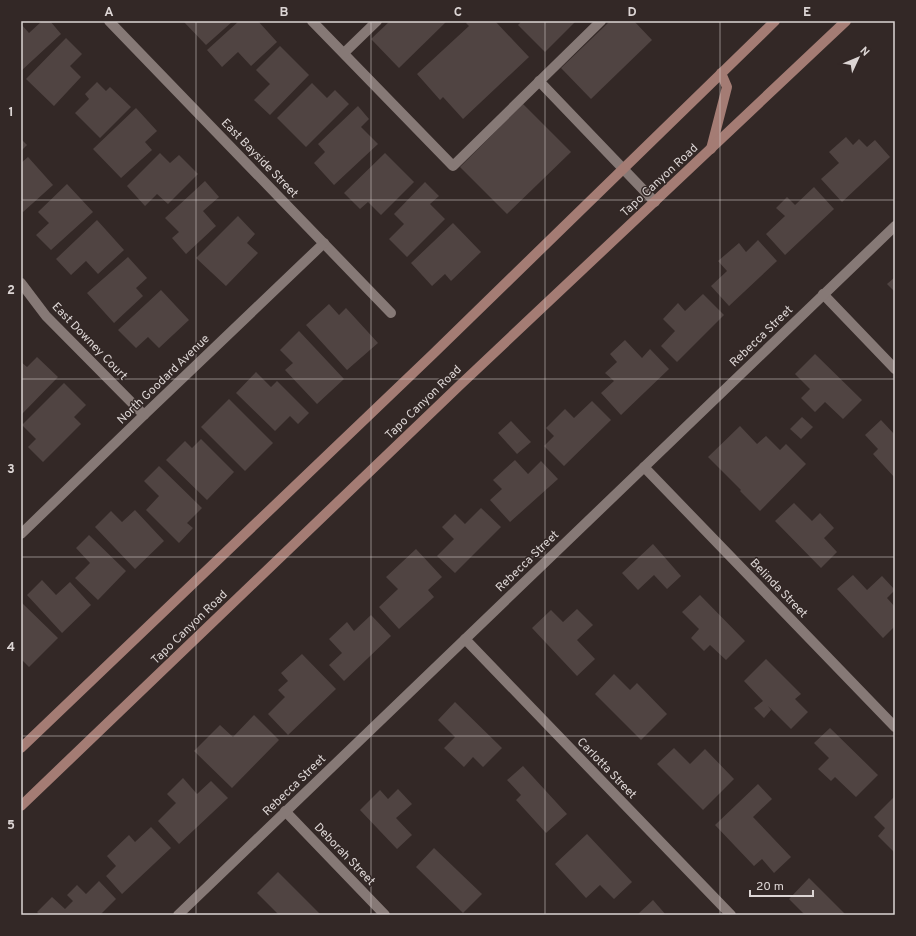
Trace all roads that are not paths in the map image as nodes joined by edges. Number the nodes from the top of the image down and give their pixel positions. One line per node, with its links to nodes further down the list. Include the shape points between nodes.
1 (109, 21): 14 (street, East Bayside Street)
2 (312, 21): 7 (street)
3 (377, 21): 7 (street)
4 (600, 21): 9 (street)
5 (775, 21): 8 (main road)
6 (846, 21): 10 (main road, Tapo Canyon Road)
7 (344, 53): 9 (street, via 453,166)
8 (721, 73): 10 (main road, via 727,87); 11 (main road)
9 (539, 81): 11 (street)
10 (711, 149): 12 (main road, Tapo Canyon Road)
11 (623, 169): 12 (street); 24 (main road)
12 (655, 202): 25 (main road, Tapo Canyon Road, via 454,390)
13 (895, 226): 16 (street, Rebecca Street)
14 (324, 243): 17 (street, East Bayside Street); 19 (street, North Goodard Avenue)
15 (21, 283): 19 (street, East Downey Court, via 46,316)
16 (823, 294): 18 (street); 20 (street, Rebecca Street)
17 (391, 313)
18 (895, 369)
19 (144, 414): 21 (street, North Goodard Avenue)
20 (644, 466): 22 (street, Rebecca Street); 23 (street, Belinda Street)
21 (21, 534)
22 (465, 639): 26 (street, Rebecca Street); 29 (street, Carlotta Street)
23 (895, 727)
24 (21, 748)
25 (21, 806)
26 (285, 811): 27 (street, Rebecca Street); 28 (street, Deborah Street)
27 (178, 915)
28 (385, 915)
29 (731, 915)

